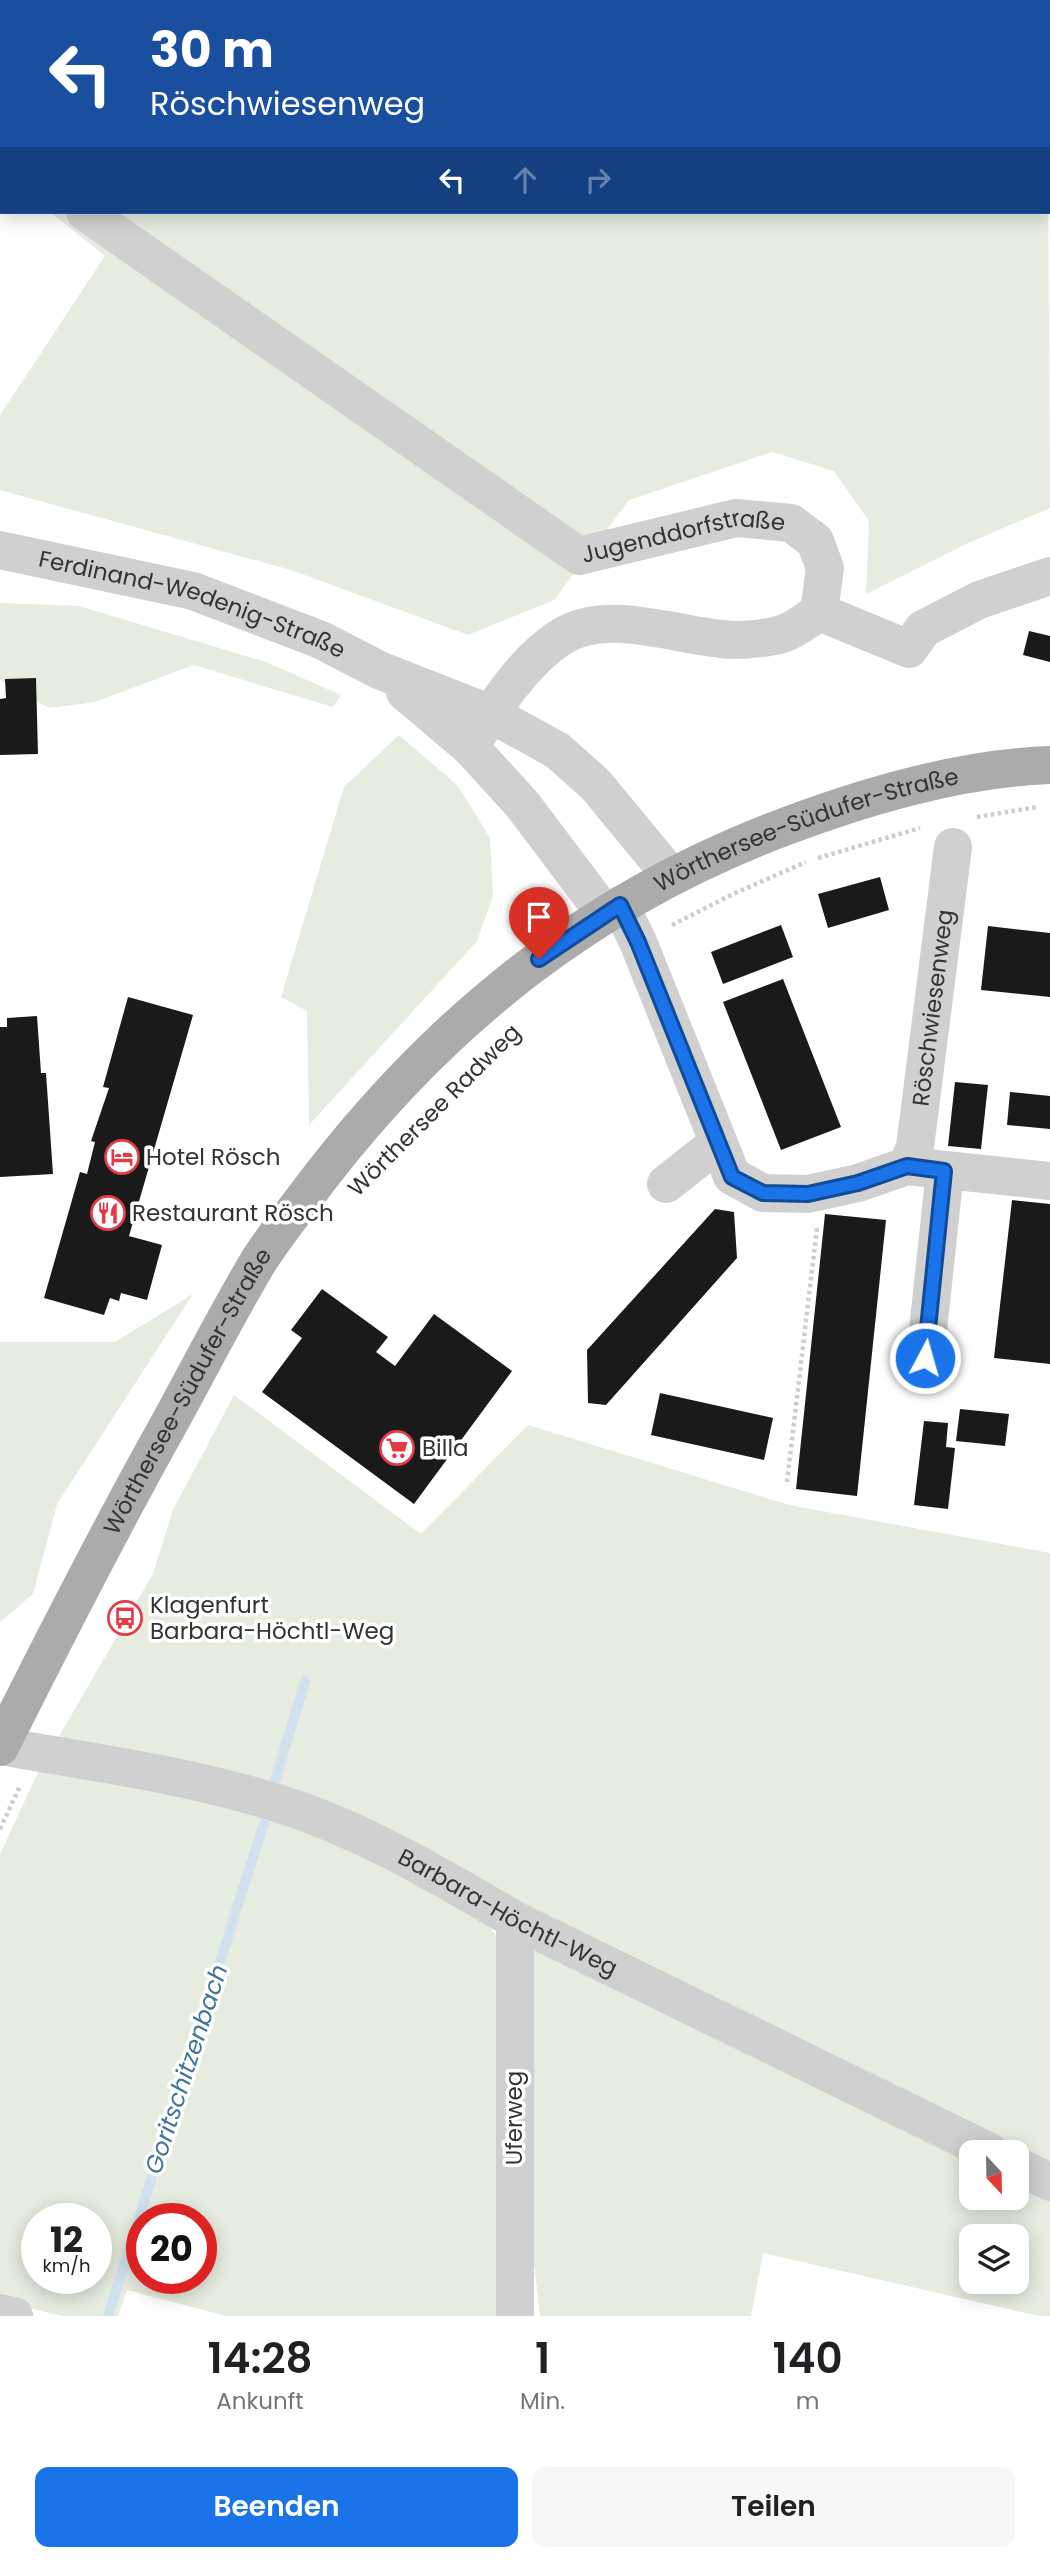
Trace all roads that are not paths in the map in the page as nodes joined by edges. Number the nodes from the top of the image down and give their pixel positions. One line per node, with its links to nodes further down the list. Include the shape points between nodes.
1 (88, 214): 4 (street, Jugenddorfstraße, via 579,556 736,518 791,523 815,541 825,568)
2 (0, 550): 5 (street, Ferdinand-Wedenig-Straße, via 193,591 321,640)
3 (1050, 576): 4 (street, via 979,600 923,629 909,649)
4 (819, 612): 6 (street, via 783,634 735,640 637,625 594,625 563,635 537,656)
5 (379, 670): 6 (street, Ferdinand-Wedenig-Straße); 7 (street, Ferdinand-Wedenig-Straße)
6 (491, 714): 7 (street); 10 (street, Ferdinand-Wedenig-Straße, via 558,751 587,776)
7 (470, 747): 11 (street, Ferdinand-Wedenig-Straße)
8 (1050, 765): 10 (main road, Wörthersee-Südufer-Straße, via 1012,766 896,791 821,813)
9 (953, 847): 13 (street, Röschwiesenweg, via 915,1147)
10 (671, 876): 11 (main road, Wörthersee-Südufer-Straße)
11 (612, 909): 12 (street, via 638,942); 18 (main road, Wörthersee-Südufer-Straße, via 517,974 433,1049 358,1129 260,1260 116,1518)
12 (718, 1143): 13 (street, via 732,1177 763,1193 821,1193); 16 (street)
13 (907, 1166): 14 (street)
14 (944, 1171): 15 (street); 17 (street)
15 (1050, 1181)
16 (666, 1184)
17 (925, 1358)
18 (12, 1749): 19 (street, Barbara-Höchtl-Weg, via 221,1787 279,1804 339,1826)
19 (515, 1920): 20 (street, Barbara-Höchtl-Weg); 25 (street, Uferweg)
20 (965, 2140)
21 (1029, 2171): 22 (street)
22 (1050, 2182)
23 (0, 2313): 24 (street)
24 (15, 2316)
25 (515, 2316)

